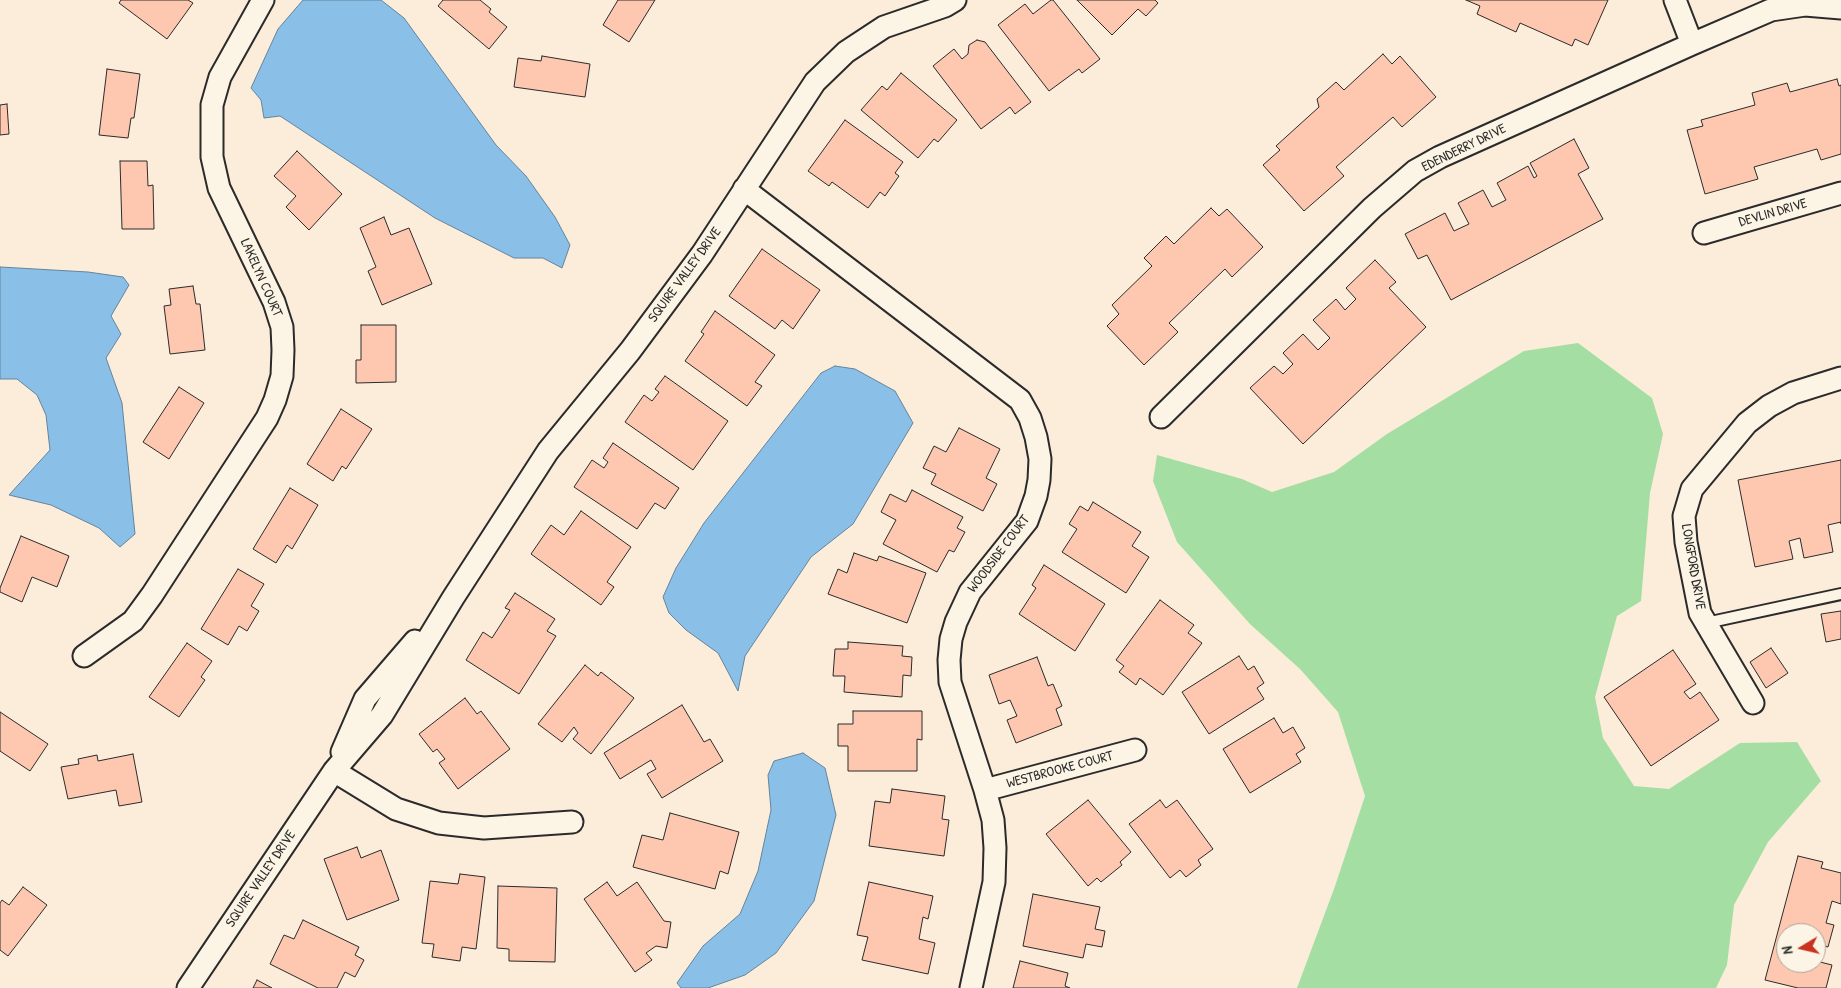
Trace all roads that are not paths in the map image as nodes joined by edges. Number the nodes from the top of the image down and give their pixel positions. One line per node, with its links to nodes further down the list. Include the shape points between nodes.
1 (263, 0): 13 (street, LAKELYN COURT, via 220,77 212,105 212,157 219,188 274,302 282,327 282,376 268,418 133,621)
2 (955, 0): 6 (street, SQUIRE VALLEY DRIVE, via 884,27 846,52 815,82)
3 (1675, 0): 5 (street)
4 (1841, 8): 5 (street, EDENDERRY DRIVE, via 1805,5 1771,10)
5 (1692, 44): 10 (street, EDENDERRY DRIVE, via 1440,157 1416,171 1372,208)
6 (744, 189): 16 (street, SQUIRE VALLEY DRIVE, via 702,254 630,351 548,451 382,715); 17 (street, WOODSIDE COURT, via 1020,400 1030,418 1040,459 1036,496 1027,521 970,592 951,640 950,682)
7 (1841, 192): 8 (street, DEVLIN DRIVE)
8 (1704, 232)
9 (1841, 378): 12 (street, LONGFORD DRIVE, via 1793,393 1769,406 1747,423 1692,489 1684,516 1686,542 1700,613)
10 (1161, 417)
11 (1841, 594): 12 (lane)
12 (1706, 623): 14 (street, LONGFORD DRIVE)
13 (84, 656)
14 (1753, 703)
15 (1135, 750): 17 (street, WESTBROOKE COURT)
16 (334, 771): 18 (street, via 396,809 439,823 484,828); 19 (street, SQUIRE VALLEY DRIVE)
17 (985, 790): 20 (street, WOODSIDE COURT, via 993,820 994,882)
18 (572, 822)
19 (188, 988)
20 (971, 988)

